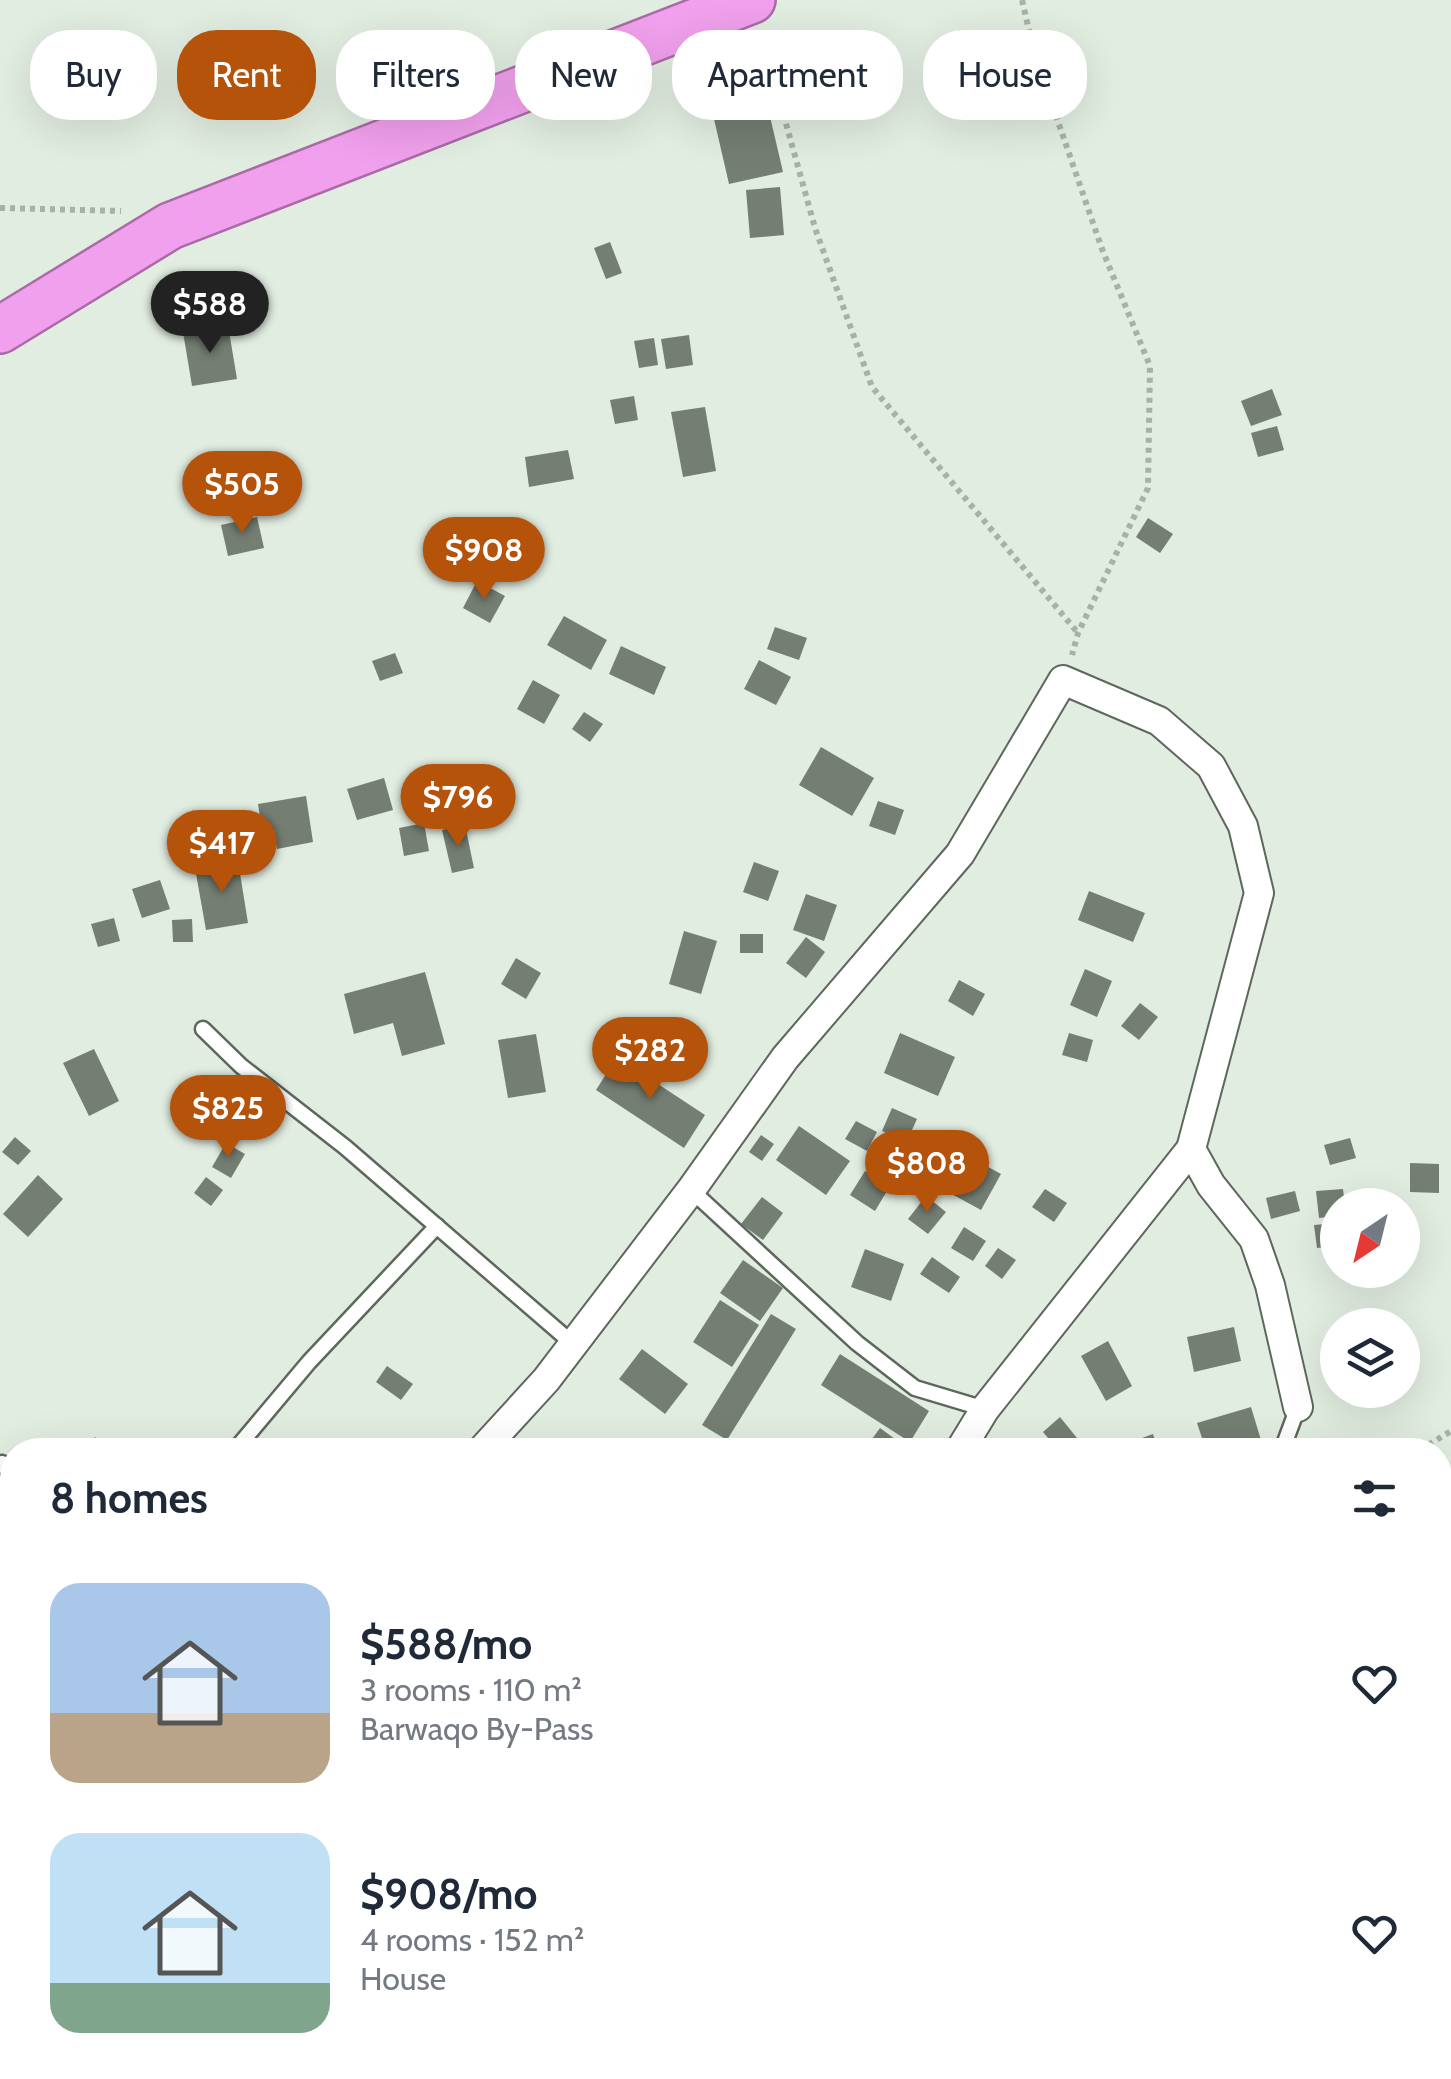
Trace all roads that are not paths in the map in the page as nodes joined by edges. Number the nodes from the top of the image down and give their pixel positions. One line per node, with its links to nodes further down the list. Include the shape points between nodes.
1 (749, 1): 2 (highway, via 170,226)
2 (0, 330)
3 (204, 1030): 6 (lane)
4 (1191, 1149): 5 (street, via 1259,893 1243,826 1211,766 1159,722 1064,680 960,854 785,1058); 8 (street, via 1210,1185 1254,1239); 9 (street)
5 (691, 1190): 7 (street); 9 (lane, via 856,1343 915,1388)
6 (438, 1226): 7 (lane); 10 (lane)
7 (572, 1342): 11 (street)
8 (1298, 1407): 13 (lane)
9 (985, 1408): 12 (street)
10 (245, 1438)
11 (493, 1438)
12 (967, 1438)
13 (1286, 1438)

